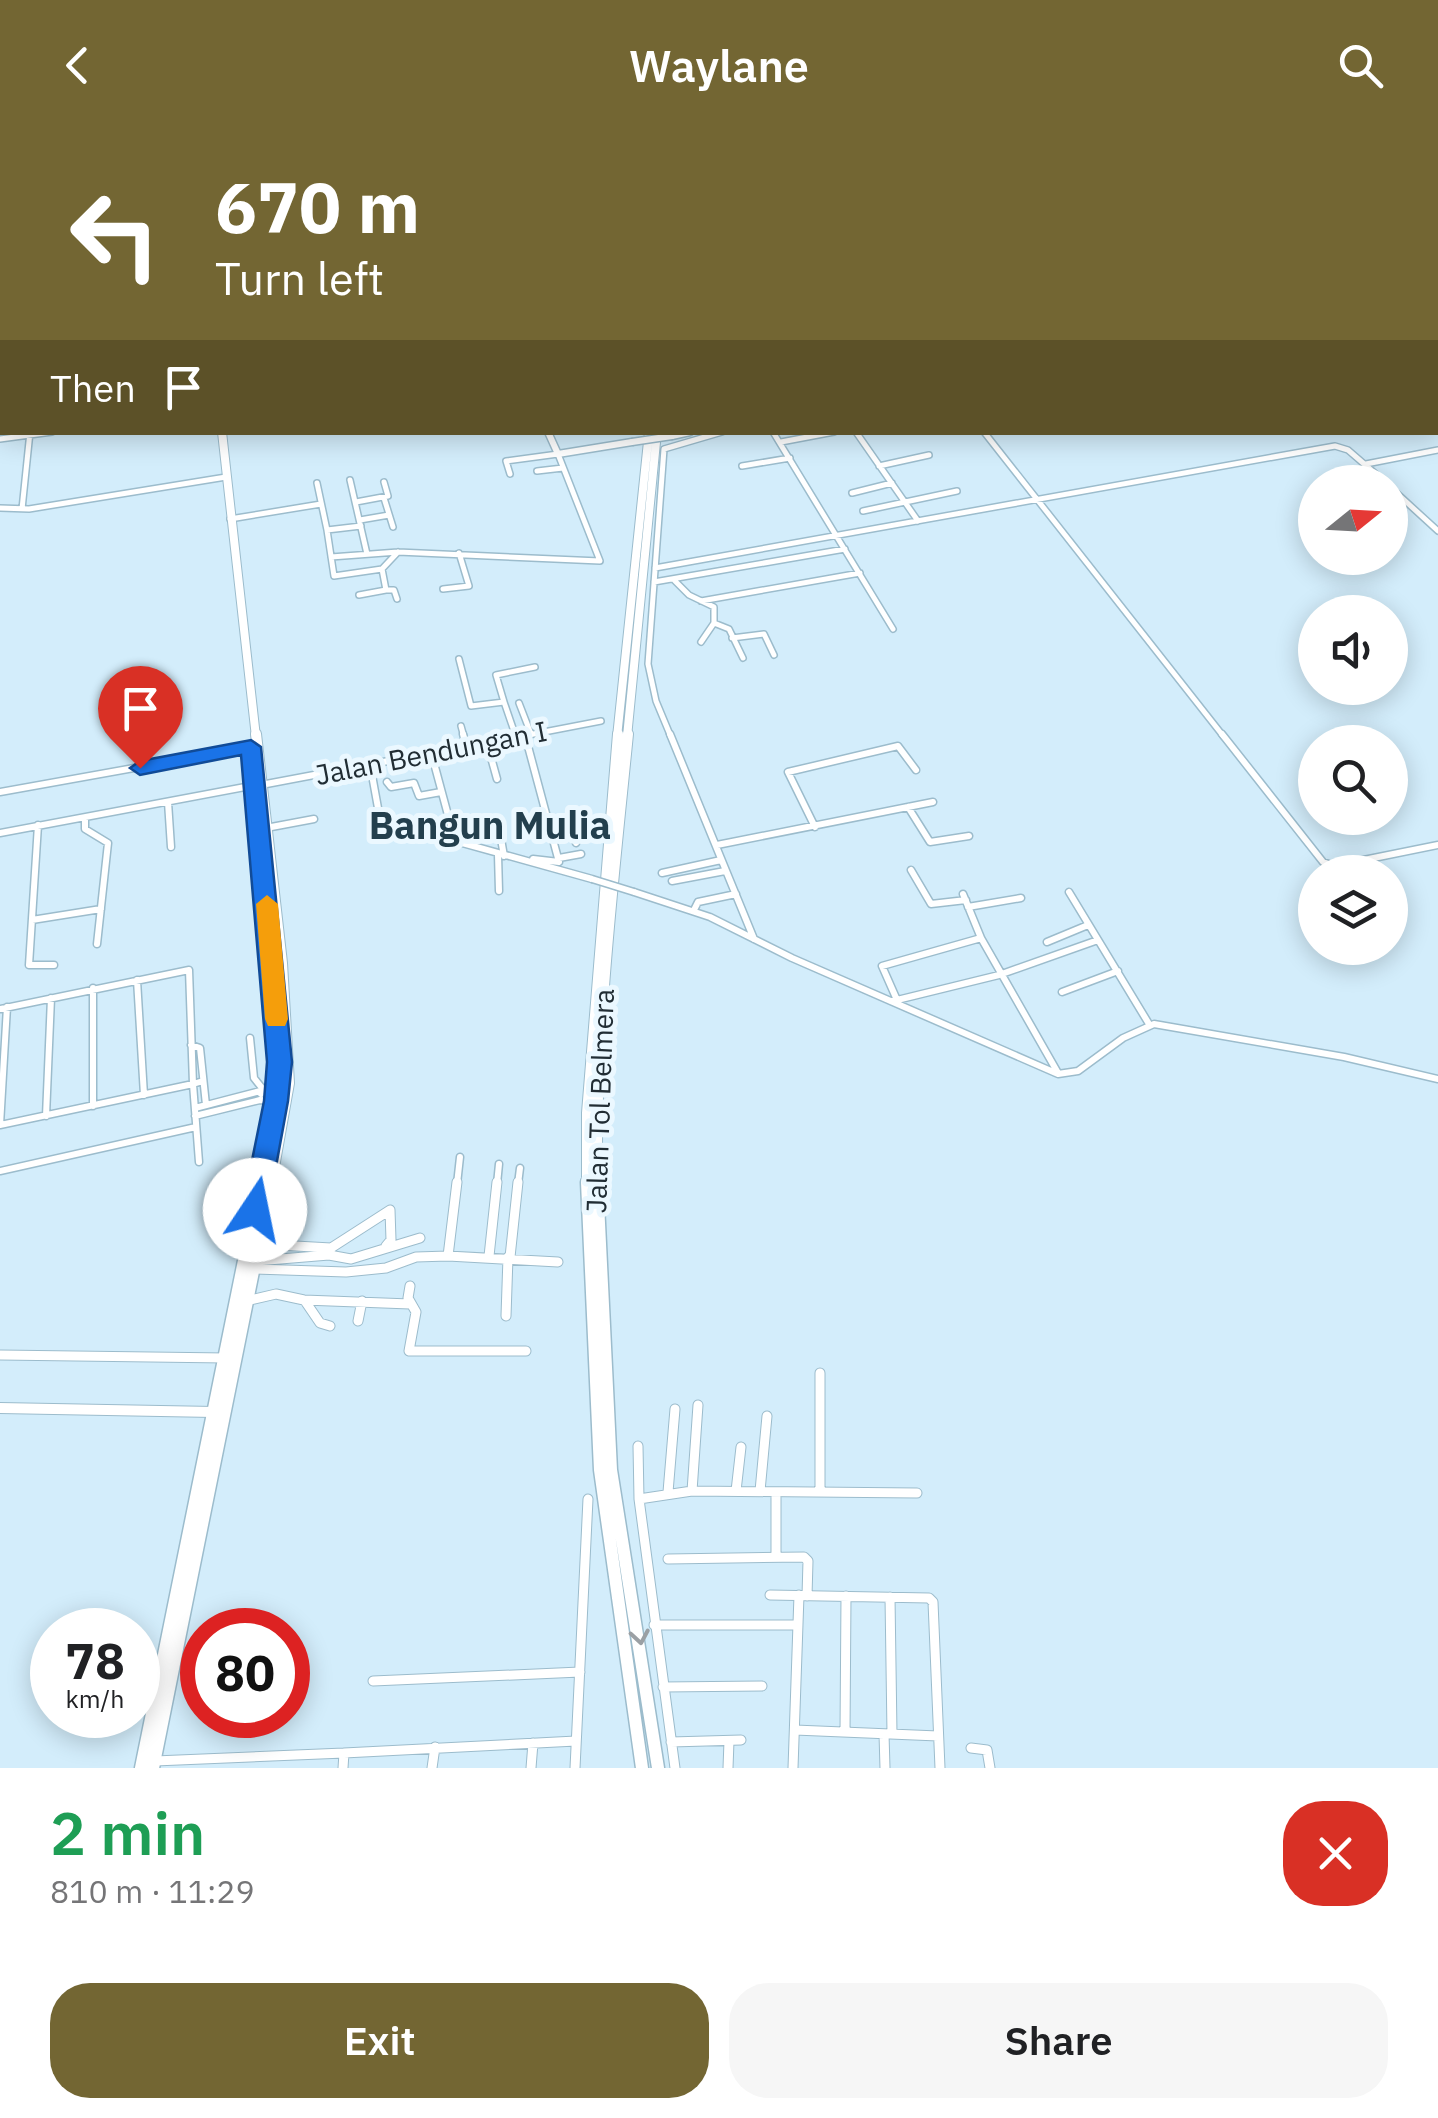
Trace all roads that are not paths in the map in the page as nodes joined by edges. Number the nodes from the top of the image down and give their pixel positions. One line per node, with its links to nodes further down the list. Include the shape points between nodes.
1 (0, 421): 2 (street)
2 (0, 429)
3 (30, 435): 38 (street)
4 (219, 435): 24 (highway)
5 (549, 435): 15 (street)
6 (653, 435): 139 (highway, Jalan Tol Belmera)
7 (676, 435): 15 (street, bridge)
8 (712, 435): 53 (street, via 664,449)
9 (776, 435): 13 (street)
10 (820, 435): 13 (street)
11 (858, 435): 20 (street)
12 (986, 435): 32 (street)
13 (782, 442): 17 (street)
14 (1438, 450): 18 (street)
15 (558, 454): 21 (street); 23 (street, via 505,461)
16 (929, 456): 20 (street)
17 (790, 458): 19 (street); 47 (street)
18 (1365, 465): 32 (street, via 1335,446)
19 (742, 466)
20 (880, 466): 28 (street)
21 (562, 468): 22 (street); 50 (street, via 600,561)
22 (537, 472)
23 (510, 474)
24 (223, 477): 38 (street); 41 (highway); 79 (highway)
25 (350, 480): 34 (street)
26 (384, 482): 31 (street)
27 (317, 483): 35 (street)
28 (892, 483): 30 (street); 33 (street)
29 (958, 491): 33 (street)
30 (852, 494)
31 (384, 498): 34 (street); 40 (street)
32 (1036, 498): 42 (street); 102 (street, via 1322,862 1334,866)
33 (904, 501): 39 (street); 42 (street)
34 (356, 502): 43 (street)
35 (321, 504): 41 (street); 45 (street)
36 (1408, 504): 46 (street)
37 (0, 508): 38 (street)
38 (22, 509)
39 (863, 511)
40 (389, 515): 43 (street); 44 (street)
41 (230, 519): 85 (highway)
42 (918, 521): 47 (street)
43 (360, 522): 45 (street); 51 (street)
44 (392, 527)
45 (327, 530): 52 (street)
46 (1438, 531)
47 (838, 534): 48 (street); 53 (street)
48 (846, 549): 55 (street); 56 (street)
49 (398, 552): 50 (street); 51 (street); 54 (street)
50 (459, 553): 58 (street, via 468,586)
51 (366, 554): 52 (street)
52 (331, 557): 54 (street, via 334,576)
53 (655, 568): 57 (street)
54 (382, 570): 59 (street)
55 (860, 573): 62 (street); 64 (street)
56 (674, 580): 57 (street); 62 (street)
57 (654, 582): 103 (street, via 650,680)
58 (443, 589)
59 (386, 590): 60 (street); 61 (street, via 394,590)
60 (359, 595)
61 (397, 599)
62 (701, 601): 63 (street, via 716,612)
63 (714, 623): 65 (street); 66 (street)
64 (893, 629)
65 (732, 638): 67 (street, via 764,634); 69 (street)
66 (701, 642)
67 (774, 654)
68 (459, 658): 71 (street, via 471,706)
69 (743, 658)
70 (535, 666): 71 (street, via 496,675)
71 (504, 702): 76 (street)
72 (519, 702): 75 (street)
73 (602, 721): 75 (street, Jalan Bendungan I)
74 (461, 726): 78 (street)
75 (528, 735): 76 (street, Jalan Bendungan I); 99 (street)
76 (516, 737): 77 (street, Jalan Bendungan I)
77 (487, 743): 78 (street, Jalan Bendungan I); 83 (street)
78 (466, 746): 80 (street, Jalan Bendungan I)
79 (251, 747): 85 (highway); 86 (street)
80 (431, 752): 81 (street, Jalan Bendungan I); 87 (street)
81 (370, 764): 85 (street, Jalan Bendungan I); 91 (street)
82 (916, 770): 96 (street, via 903,748 893,746 788,772)
83 (498, 779)
84 (387, 782): 87 (street, via 414,783 419,796)
85 (258, 785): 88 (street, Jalan Bendungan I); 97 (highway); 145 (highway)
86 (0, 792)
87 (441, 792): 106 (street, via 455,842)
88 (168, 802): 92 (street, Jalan Bendungan I); 104 (street)
89 (933, 802): 90 (street)
90 (908, 807): 96 (street); 100 (street, via 930,842)
91 (378, 808)
92 (85, 818): 95 (street, Jalan Bendungan I); 119 (street, via 85,829 108,843)
93 (314, 819): 97 (street)
94 (498, 822): 106 (street)
95 (38, 826): 98 (street, Jalan Bendungan I); 121 (street)
96 (815, 827): 103 (street)
97 (264, 828): 160 (highway, via 290,1070 274,1169)
98 (0, 832)
99 (552, 833): 101 (street, via 571,830); 107 (street)
100 (969, 836)
101 (576, 843)
102 (1438, 845)
103 (716, 846): 109 (street)
104 (171, 848)
105 (581, 854): 107 (street)
106 (501, 856): 108 (street); 114 (street)
107 (559, 858): 108 (street)
108 (522, 860): 120 (street, bridge)
109 (721, 860): 111 (street); 112 (street)
110 (910, 870): 118 (street, via 932,904)
111 (725, 871): 113 (street); 116 (street)
112 (662, 873)
113 (672, 881)
114 (499, 892)
115 (1068, 892): 122 (street)
116 (736, 894): 120 (street, via 698,902); 124 (street)
117 (1021, 898): 118 (street)
118 (966, 900): 123 (street)
119 (100, 910): 121 (street); 127 (street)
120 (694, 910): 124 (street)
121 (32, 920): 128 (street, via 29,968)
122 (1088, 925): 125 (street); 126 (street)
123 (981, 938): 130 (street); 135 (street, via 882,966)
124 (754, 939): 135 (street)
125 (1098, 940): 129 (street); 130 (street)
126 (1047, 942)
127 (96, 944)
128 (54, 965)
129 (1118, 972): 133 (street); 137 (street)
130 (999, 975): 135 (street); 141 (street)
131 (137, 980): 132 (street); 140 (street, via 189,970); 146 (street)
132 (93, 988): 134 (street); 150 (street)
133 (1062, 992)
134 (51, 998): 136 (street); 152 (street)
135 (895, 1001): 141 (street)
136 (4, 1008): 153 (street)
137 (1150, 1024): 141 (street, via 1078,1070); 142 (street)
138 (250, 1038): 147 (street)
139 (595, 1042): 228 (highway, Jalan Tol Belmera, via 587,1248 600,1470); 229 (highway, Jalan Tol Belmera, one-way to 229, via 597,1248 610,1456)
140 (191, 1045): 143 (street, via 200,1048); 144 (street)
141 (1058, 1074)
142 (1438, 1079)
143 (203, 1081): 144 (street); 149 (street)
144 (193, 1084): 146 (street); 151 (street)
145 (278, 1086): 147 (street); 148 (highway)
146 (144, 1094): 150 (street)
147 (260, 1096): 148 (street); 149 (street); 151 (street)
148 (276, 1101): 160 (highway)
149 (206, 1105): 151 (street)
150 (93, 1106): 152 (street)
151 (195, 1112): 154 (street)
152 (46, 1116): 153 (street)
153 (0, 1125)
154 (196, 1127): 156 (street); 159 (street)
155 (460, 1158): 166 (street)
156 (199, 1162)
157 (499, 1164): 167 (street)
158 (520, 1168): 168 (street)
159 (0, 1171)
160 (262, 1196): 162 (highway); 181 (highway)
161 (420, 1238): 163 (street)
162 (260, 1244): 165 (street); 170 (highway)
163 (386, 1246): 164 (street, via 352,1259); 164 (street, via 390,1210)
164 (330, 1251): 165 (street)
165 (291, 1252): 170 (street)
166 (448, 1256): 167 (street); 170 (street, via 346,1272)
167 (488, 1256): 168 (street)
168 (509, 1257): 169 (street); 176 (street)
169 (558, 1262)
170 (256, 1265): 172 (highway)
171 (410, 1286): 175 (street)
172 (250, 1300): 173 (street, via 276,1294); 223 (highway)
173 (304, 1300): 174 (street); 178 (street)
174 (362, 1301): 175 (street); 177 (street)
175 (410, 1304): 179 (street, via 416,1312 411,1352)
176 (506, 1316)
177 (358, 1321)
178 (330, 1326)
179 (526, 1350)
180 (0, 1354): 181 (street)
181 (227, 1358): 186 (highway)
182 (820, 1373): 194 (street)
183 (698, 1406): 191 (street)
184 (0, 1408): 186 (street)
185 (675, 1410): 192 (street)
186 (214, 1412): 223 (highway)
187 (767, 1416): 193 (street)
188 (638, 1446): 197 (street)
189 (741, 1447): 190 (street)
190 (736, 1490): 191 (street); 193 (street)
191 (692, 1491): 192 (street)
192 (668, 1492): 197 (street)
193 (760, 1492): 194 (street)
194 (820, 1492): 195 (street)
195 (918, 1493)
196 (776, 1497): 199 (street)
197 (639, 1499): 206 (street)
198 (588, 1500): 207 (street)
199 (776, 1558): 200 (street); 202 (street, via 806,1559)
200 (668, 1559)
201 (770, 1595): 202 (street)
202 (803, 1595): 203 (street); 205 (street)
203 (846, 1596): 204 (street); 212 (street)
204 (890, 1598): 213 (street); 214 (street, via 928,1598 934,1606)
205 (797, 1625): 206 (street); 211 (street)
206 (654, 1626): 210 (street)
207 (580, 1672): 208 (street); 216 (street)
208 (374, 1681)
209 (762, 1686): 210 (street)
210 (663, 1688): 219 (street)
211 (794, 1730): 212 (street); 232 (street)
212 (845, 1732): 213 (street)
213 (888, 1734): 214 (street); 233 (street)
214 (938, 1736): 234 (street)
215 (741, 1740): 217 (street)
216 (576, 1741): 218 (street); 227 (street)
217 (728, 1741): 219 (street); 231 (street)
218 (533, 1742): 220 (street); 226 (street)
219 (671, 1742): 230 (street)
220 (435, 1747): 222 (street); 225 (street)
221 (972, 1748): 235 (street, via 987,1750)
222 (344, 1752): 223 (street); 224 (street)
223 (149, 1766)
224 (343, 1768)
225 (432, 1768)
226 (532, 1768)
227 (575, 1768)
228 (642, 1768)
229 (658, 1768)
230 (675, 1768)
231 (728, 1768)
232 (793, 1768)
233 (884, 1768)
234 (940, 1768)
235 (990, 1768)

